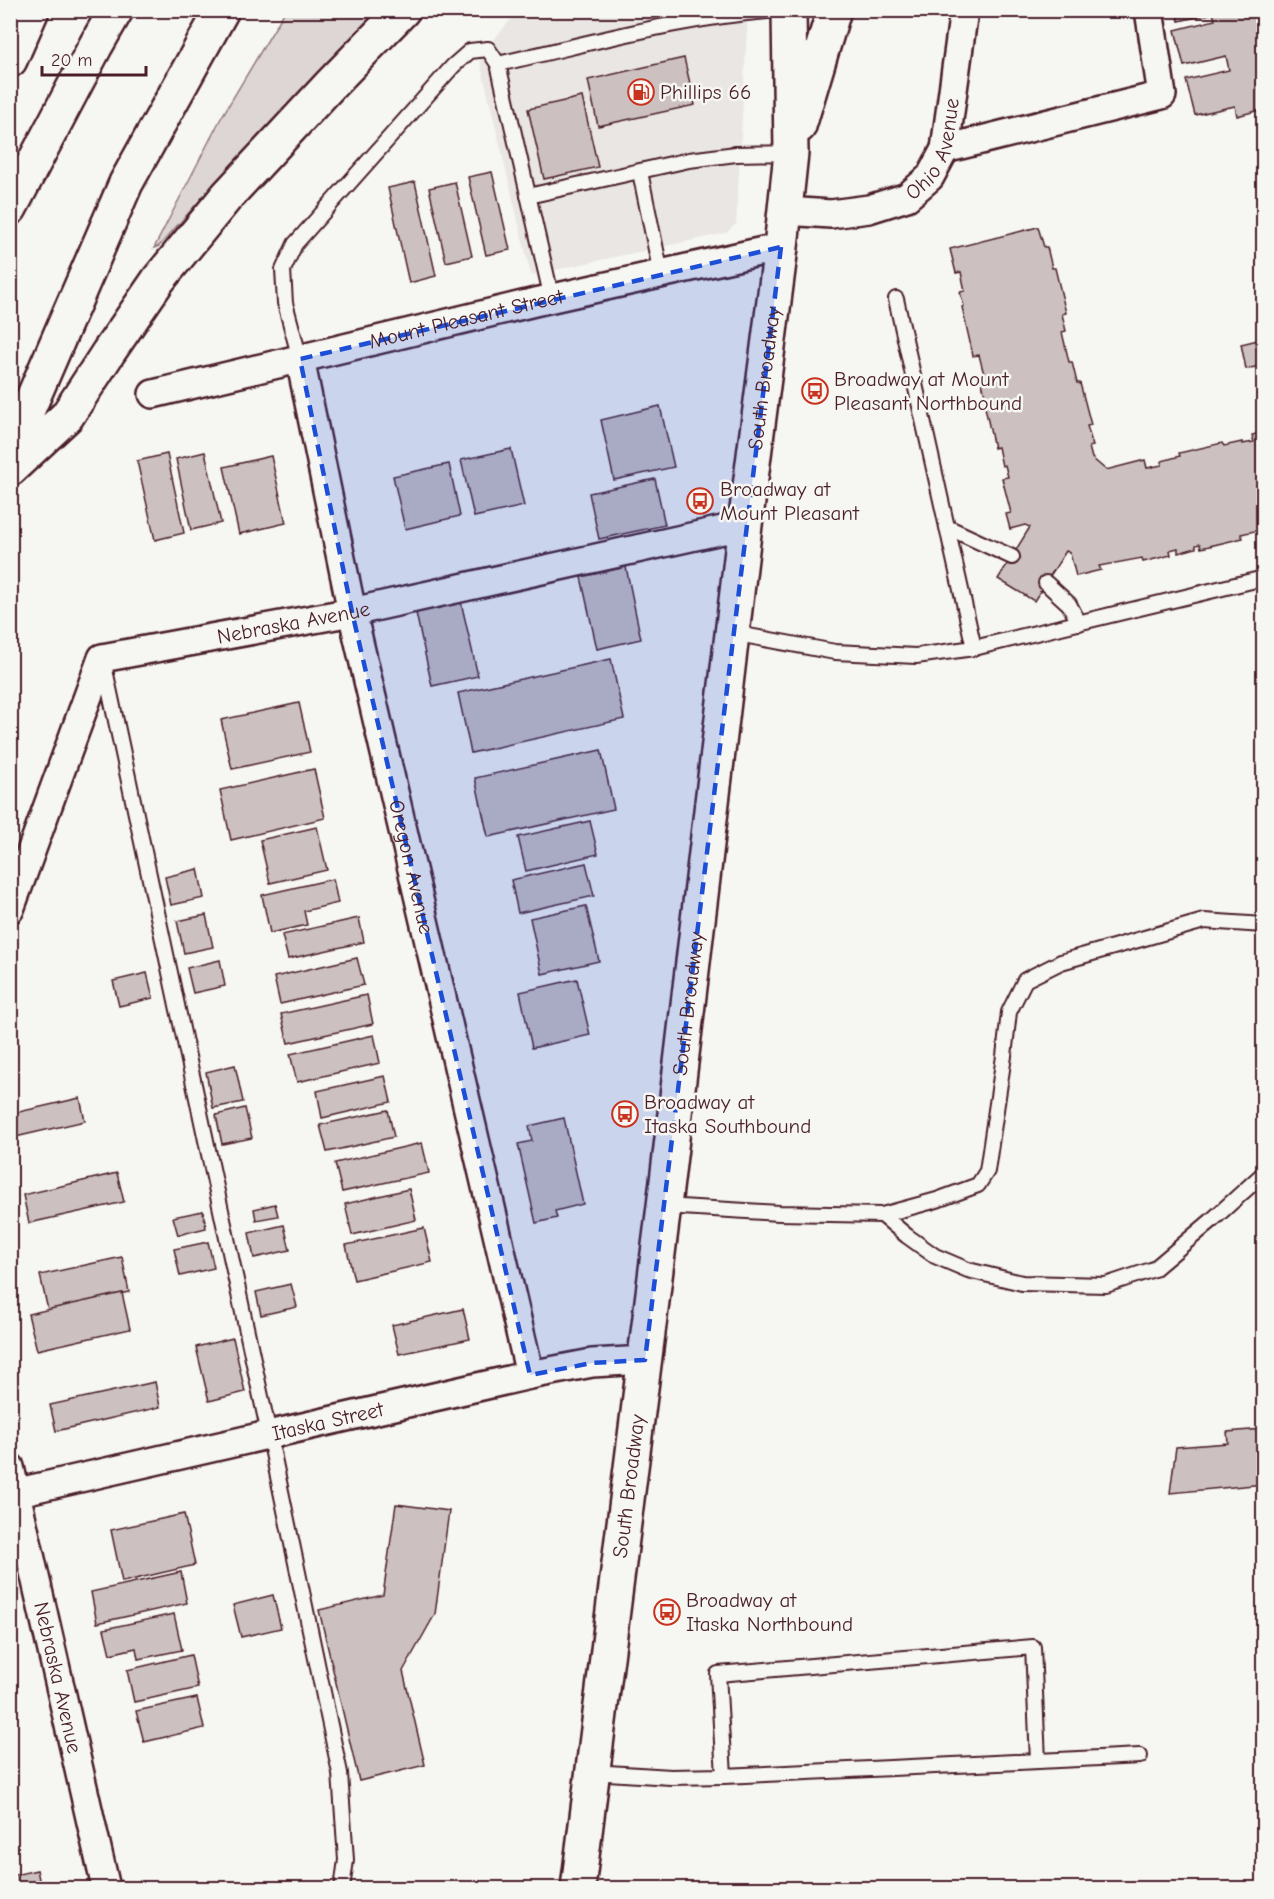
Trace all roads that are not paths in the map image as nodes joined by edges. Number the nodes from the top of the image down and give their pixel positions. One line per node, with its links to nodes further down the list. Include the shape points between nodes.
1 (32, 10): 10 (main road)
2 (116, 10): 16 (main road)
3 (222, 10): 24 (main road, via 126,183)
4 (403, 10): 25 (main road, via 227,196 159,279 67,416)
5 (781, 10): 11 (lane, via 700,19)
6 (789, 10): 13 (main road, South Broadway)
7 (834, 10): 13 (main road, South Broadway)
8 (964, 10): 12 (street, Ohio Avenue)
9 (1149, 10): 12 (street, via 1162,95)
10 (10, 60)
11 (498, 64): 15 (lane); 22 (lane, via 488,49 470,51 461,58 295,244 283,270 285,303)
12 (945, 149): 17 (street, Ohio Avenue, via 930,177 907,197 869,209 831,214)
13 (791, 153): 14 (lane, via 736,154); 17 (main road, South Broadway)
14 (639, 171): 15 (lane); 19 (lane)
15 (528, 196): 20 (lane)
16 (10, 208)
17 (784, 211): 18 (main road, South Broadway)
18 (781, 247): 19 (street, Mount Pleasant Street); 26 (main road, South Broadway)
19 (661, 274): 20 (street, Mount Pleasant Street)
20 (552, 299): 22 (street, Mount Pleasant Street)
21 (896, 299): 27 (lane)
22 (300, 359): 23 (street, Mount Pleasant Street); 31 (street, Oregon Avenue)
23 (153, 394)
24 (10, 451)
25 (10, 469)
26 (745, 525): 31 (street, Nebraska Avenue); 33 (main road, South Broadway)
27 (947, 527): 28 (lane); 34 (lane)
28 (1012, 556)
29 (1263, 578): 32 (lane)
30 (1046, 583): 32 (lane, via 1069,604)
31 (352, 612): 35 (street, Nebraska Avenue); 42 (street, Oregon Avenue)
32 (1079, 623): 34 (lane)
33 (732, 633): 34 (lane, via 835,652 916,656); 39 (main road, South Broadway)
34 (974, 648)
35 (102, 658): 36 (street); 43 (lane)
36 (10, 909)
37 (1263, 925): 40 (lane, via 1204,921 1061,962 1025,980 1009,1012 987,1170 978,1185)
38 (1263, 1173): 40 (lane, via 1154,1269 1106,1285 1022,1283 968,1270 935,1256)
39 (664, 1206): 40 (lane); 41 (main road, South Broadway)
40 (882, 1215)
41 (645, 1360): 42 (street, Itaska Street, via 591,1363); 48 (main road, South Broadway)
42 (530, 1375): 43 (street, Itaska Street)
43 (269, 1434): 45 (street, Itaska Street); 51 (lane, via 340,1773 346,1860)
44 (10, 1467): 45 (street, Nebraska Avenue)
45 (14, 1493): 50 (street, Nebraska Avenue)
46 (1140, 1756): 47 (lane)
47 (1038, 1761): 49 (lane); 49 (lane, via 1034,1647 718,1674)
48 (592, 1772): 49 (lane); 52 (main road, South Broadway)
49 (724, 1776)
50 (106, 1888)
51 (342, 1888)
52 (578, 1888)

